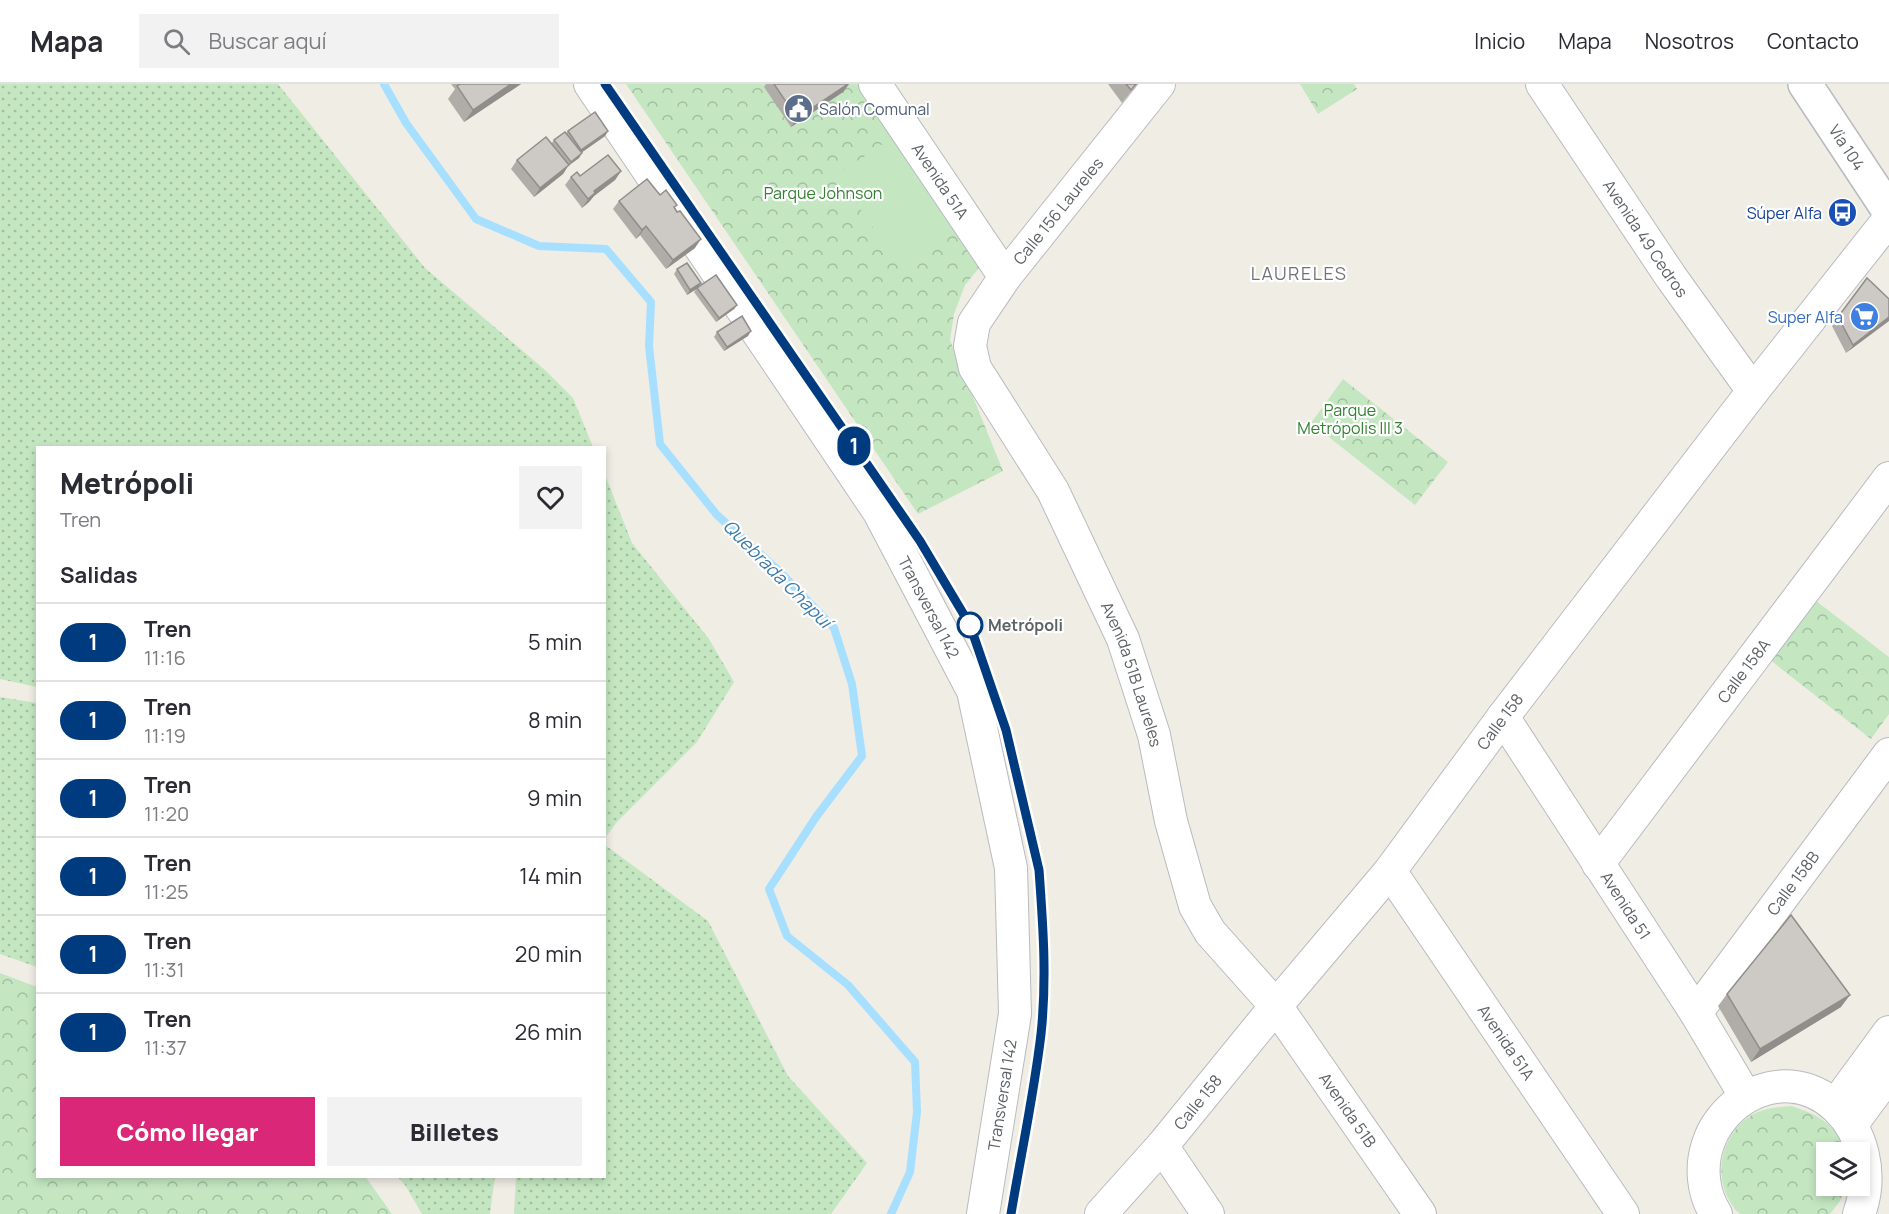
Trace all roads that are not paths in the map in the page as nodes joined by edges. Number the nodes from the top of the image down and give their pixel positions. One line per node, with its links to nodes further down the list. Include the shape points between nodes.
1 (590, 84): 23 (street, Transversal 142, via 879,512 973,691 1011,868 1015,1014)
2 (875, 84): 8 (street, Avenida 51A)
3 (1159, 84): 8 (street, Calle 156 Laureles)
4 (1542, 84): 10 (street, Avenida 49 Cedros, via 1671,277)
5 (1805, 84): 6 (main road, Vía 104)
6 (1889, 211)
7 (1889, 219): 10 (street, Calle 158)
8 (1005, 277): 9 (street, Calle 156 Laureles, via 974,323)
9 (970, 346): 16 (street, Avenida 51B Laureles, via 975,368 1053,491 1123,639 1154,735 1170,821 1194,906 1217,940)
10 (1753, 391): 12 (street, Calle 158)
11 (1889, 478): 14 (street, Calle 158A)
12 (1503, 717): 14 (street, Avenida 51); 15 (street, Calle 158)
13 (1889, 754): 17 (street, Calle 158B)
14 (1598, 864): 17 (street, Avenida 51)
15 (1390, 871): 16 (street, Calle 158); 27 (street, Avenida 51A)
16 (1276, 1006): 22 (street, Calle 158); 26 (street, Avenida 51B)
17 (1695, 1013): 20 (street, Avenida 51)
18 (1889, 1032): 21 (street)
19 (1889, 1074): 21 (street)
20 (1746, 1097): 21 (street, via 1768,1088 1793,1087 1816,1092); 28 (street, via 1726,1112 1712,1132 1704,1156 1704,1181)
21 (1846, 1112): 29 (street, via 1865,1139 1871,1160 1871,1181)
22 (1162, 1146): 24 (street, Calle 158); 25 (street)
23 (983, 1214)
24 (1101, 1214)
25 (1208, 1214)
26 (1420, 1214)
27 (1623, 1214)
28 (1716, 1214)
29 (1859, 1214)

